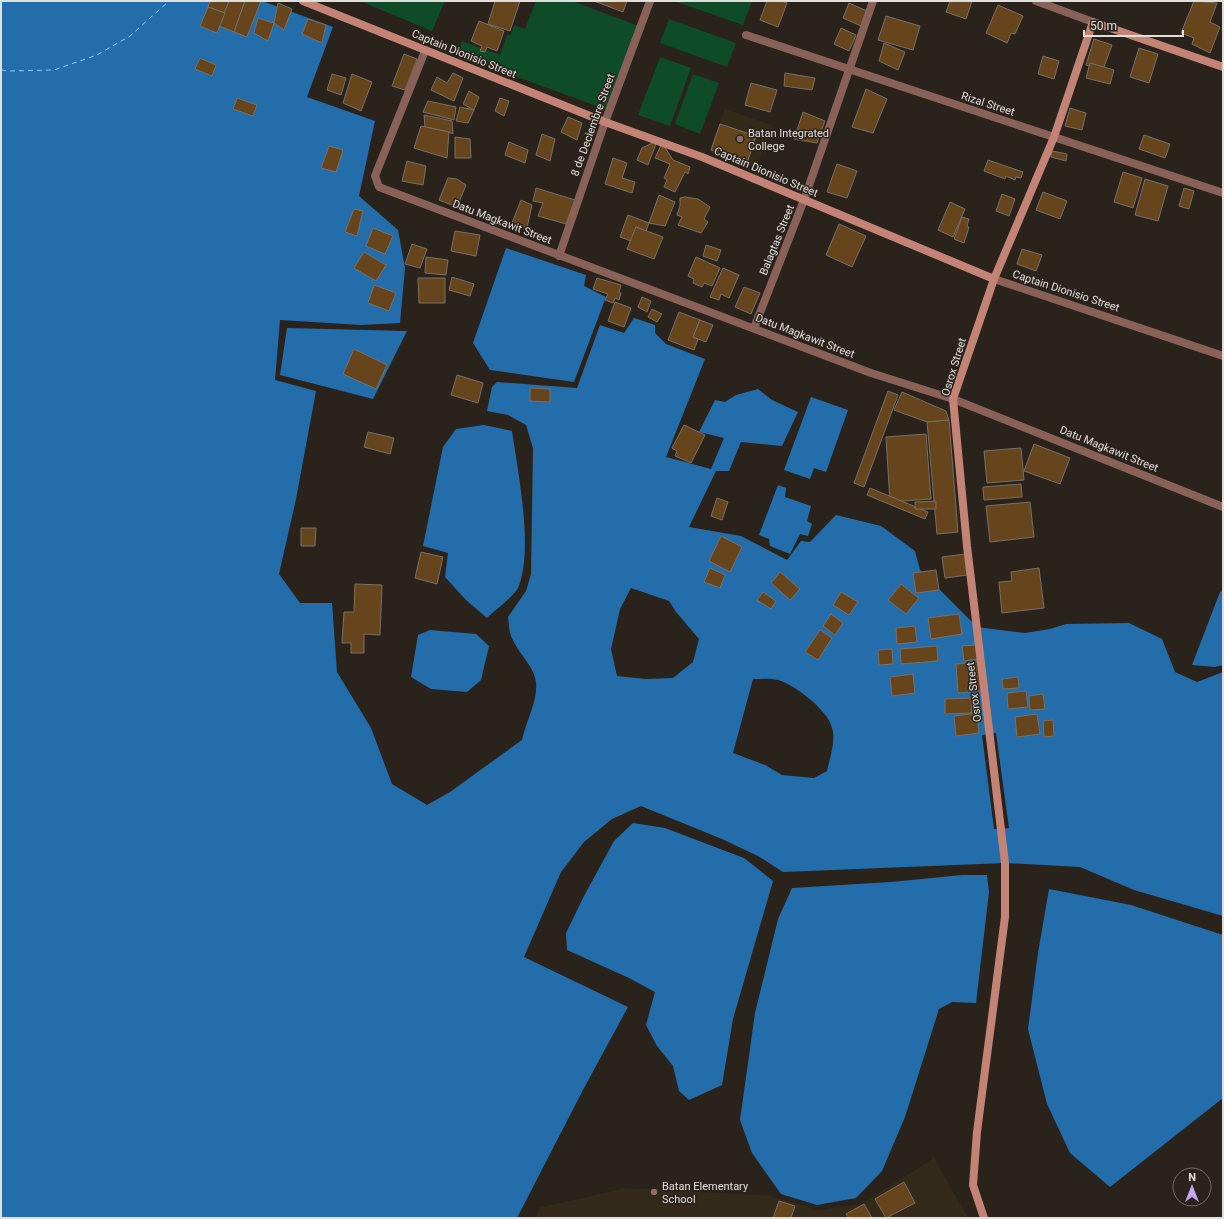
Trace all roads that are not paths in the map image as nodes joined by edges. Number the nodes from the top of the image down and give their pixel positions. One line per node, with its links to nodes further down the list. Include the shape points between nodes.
1 (303, 1): 7 (street, Captain Dionisio Street)
2 (650, 1): 10 (street, 8 de Deciembre Street)
3 (873, 1): 9 (street, Balagtas Street)
4 (1036, 1): 5 (street)
5 (1093, 22): 8 (street); 11 (street, Osrox Street)
6 (746, 35): 9 (street, Rizal Street)
7 (425, 51): 10 (street, Captain Dionisio Street); 14 (street, Datu Magkawit Street, via 375,176 379,187)
8 (1223, 67)
9 (850, 70): 11 (street, Rizal Street); 13 (street, Balagtas Street)
10 (605, 122): 13 (street, Captain Dionisio Street, via 658,140); 14 (street, 8 de Deciembre Street)
11 (1054, 137): 12 (street, Rizal Street); 15 (street, Osrox Street)
12 (1223, 193)
13 (804, 200): 15 (street, Captain Dionisio Street); 16 (street, Balagtas Street)
14 (559, 256): 16 (street, Datu Magkawit Street)
15 (994, 279): 17 (street, Captain Dionisio Street); 18 (street, Osrox Street)
16 (754, 328): 18 (street, Datu Magkawit Street, via 872,373)
17 (1223, 356)
18 (954, 399): 19 (street, Datu Magkawit Street); 20 (street, Osrox Street, via 967,546 1005,863 1005,917 977,1132 973,1185)
19 (1223, 507)
20 (984, 1218)

